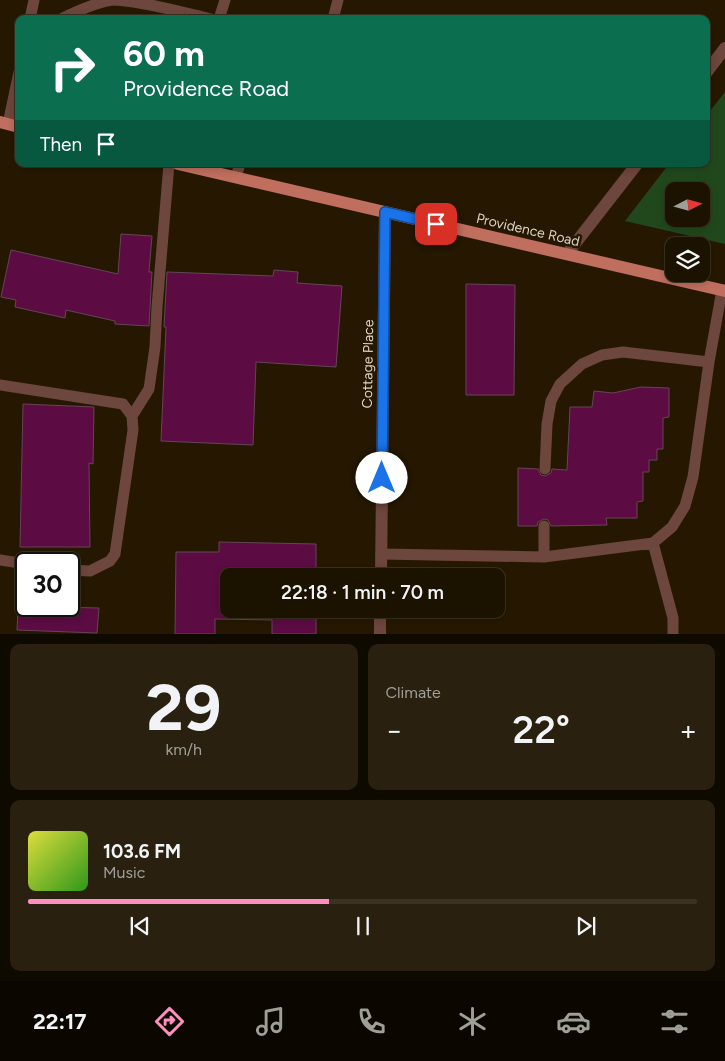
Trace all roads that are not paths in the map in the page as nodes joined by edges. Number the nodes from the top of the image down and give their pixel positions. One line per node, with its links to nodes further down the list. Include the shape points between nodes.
1 (34, 0): 4 (lane)
2 (225, 0): 7 (lane)
3 (338, 0): 8 (lane)
4 (31, 15)
5 (69, 15): 6 (lane, via 90,5 113,0)
6 (193, 15)
7 (220, 15)
8 (334, 15)
9 (725, 48): 10 (street)
10 (710, 68)
11 (15, 93): 12 (lane)
12 (9, 124)
13 (169, 167): 23 (lane, via 149,389)
14 (190, 167): 17 (main road, Providence Road)
15 (239, 167): 17 (lane)
16 (635, 167): 19 (street)
17 (236, 178): 18 (main road, Providence Road)
18 (385, 212): 19 (main road, Providence Road); 27 (street, Cottage Place)
19 (568, 254): 20 (main road, Providence Road)
20 (724, 291): 21 (lane)
21 (709, 362): 24 (lane, via 623,352 602,355 582,364 560,384 551,401); 26 (lane, via 693,477 685,506 672,526)
22 (0, 385): 23 (lane, via 123,404)
23 (132, 416): 32 (lane, via 133,430 115,554 110,561 90,571)
24 (545, 469)
25 (544, 526): 28 (lane)
26 (653, 543): 28 (lane); 35 (lane, via 673,618)
27 (381, 554): 28 (lane); 31 (street, Cottage Place)
28 (544, 556)
29 (0, 560): 30 (lane)
30 (15, 562)
31 (380, 568)
32 (80, 571)
33 (380, 618): 34 (street)
34 (380, 634)
35 (673, 634)

